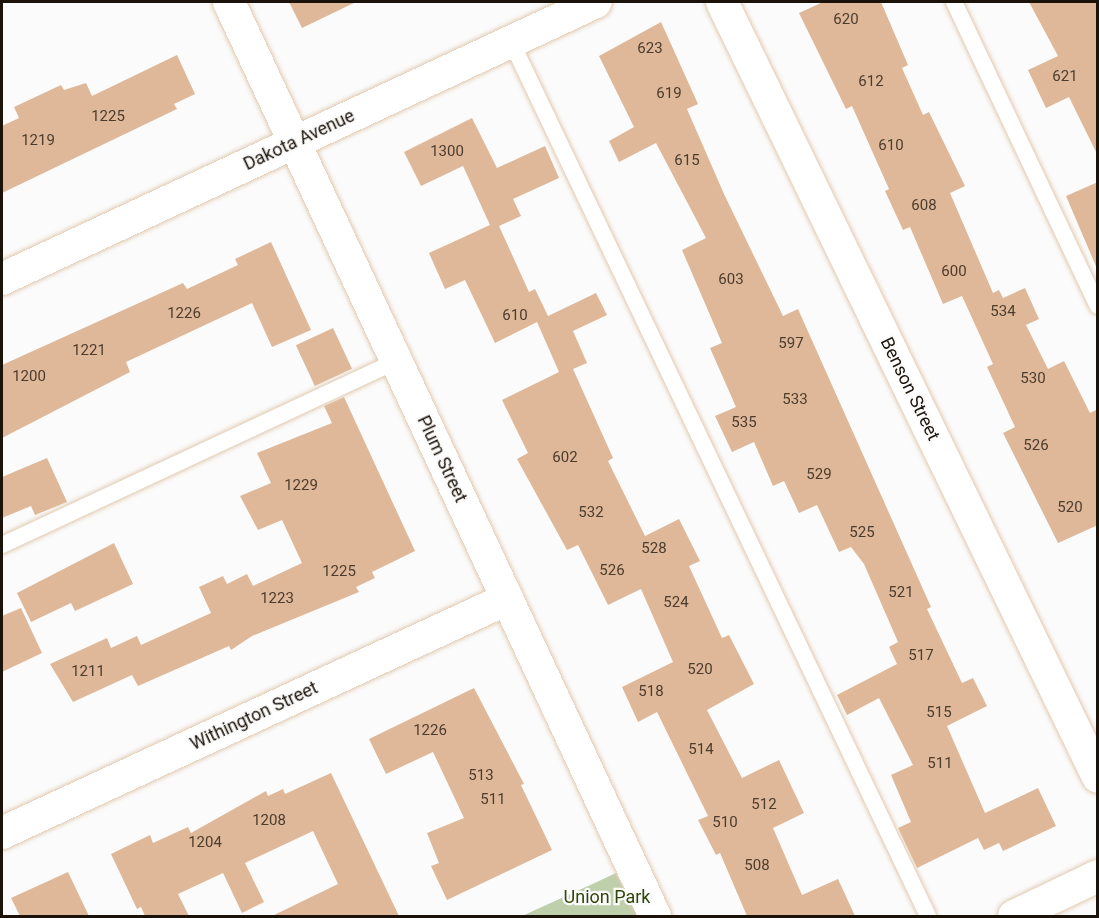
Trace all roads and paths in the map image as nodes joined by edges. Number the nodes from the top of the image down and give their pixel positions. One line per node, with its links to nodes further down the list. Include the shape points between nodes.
1 (229, 2): 6 (street, Plum Street)
2 (596, 2): 5 (street, Dakota Avenue)
3 (722, 2): 12 (street, Benson Street)
4 (954, 2): 8 (lane)
5 (511, 41): 6 (street, Dakota Avenue); 16 (lane)
6 (295, 142): 7 (street, Dakota Avenue); 9 (street, Plum Street)
7 (2, 279)
8 (1098, 306)
9 (396, 361): 10 (lane); 11 (street, Plum Street)
10 (2, 545)
11 (507, 600): 13 (street, Withington Street); 15 (street, Plum Street)
12 (1098, 777)
13 (2, 833)
14 (1098, 876): 17 (street)
15 (655, 916)
16 (928, 916)
17 (1014, 916)

